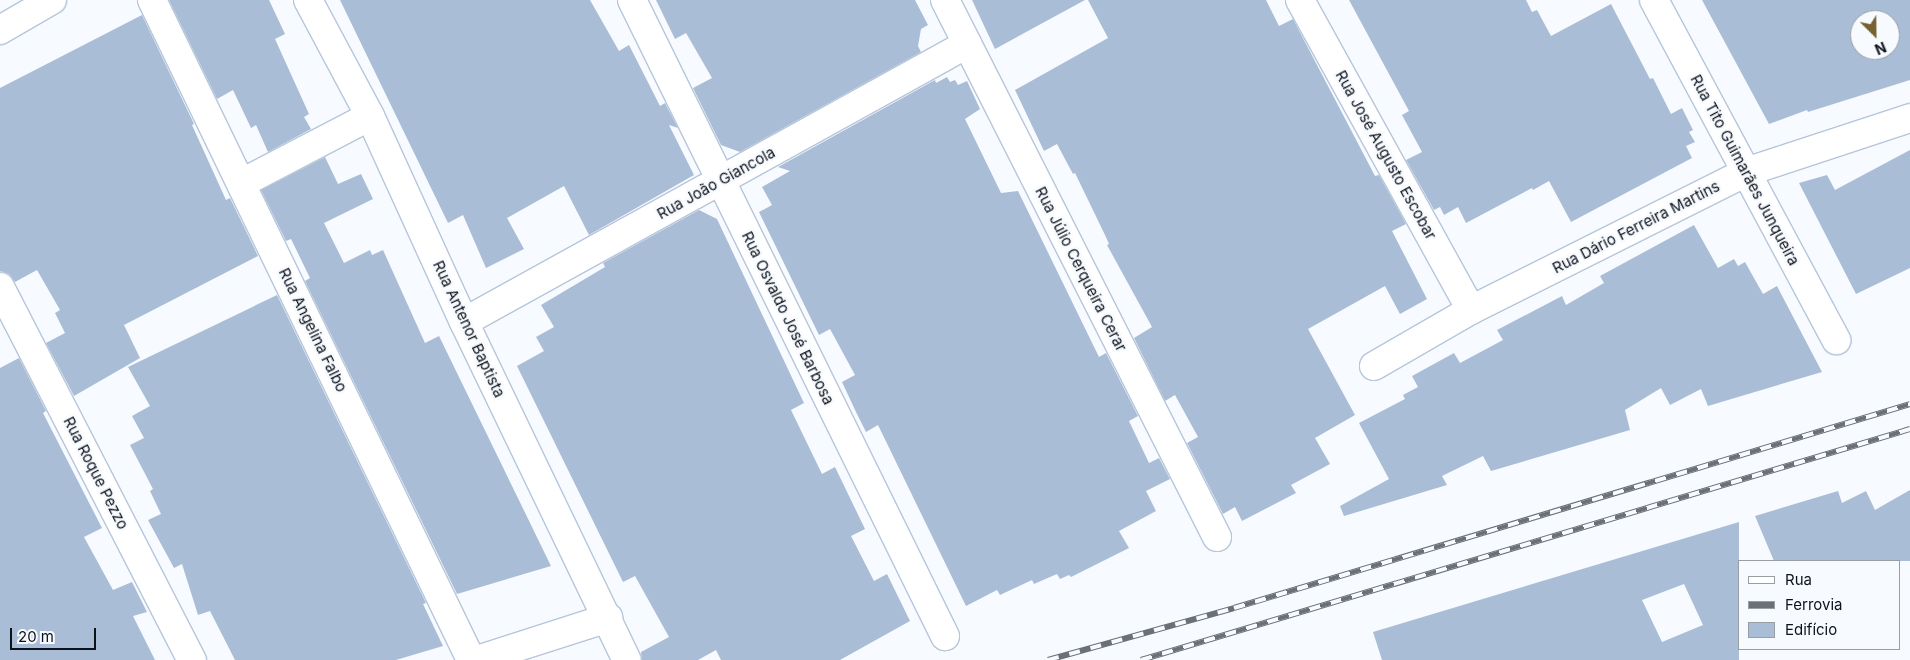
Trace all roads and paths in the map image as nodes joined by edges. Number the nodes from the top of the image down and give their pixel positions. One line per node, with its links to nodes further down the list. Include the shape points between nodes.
1 (52, 0): 8 (street)
2 (152, 0): 14 (street, Rua Angelina Falbo)
3 (308, 0): 10 (street, Rua Antenor Baptista)
4 (632, 0): 13 (street, Rua Osvaldo José Barbosa)
5 (945, 0): 9 (street, Rua Júlio Cerqueira Cerar)
6 (1300, 0): 16 (street, Rua José Augusto Escobar)
7 (1654, 0): 12 (street, Rua Tito Guimarães Junqueira)
8 (0, 30)
9 (967, 44): 13 (street, Rua João Giancola); 20 (street, Rua Júlio Cerqueira Cerar)
10 (370, 116): 14 (street); 17 (street, Rua Antenor Baptista)
11 (1910, 118): 12 (street, Rua Dário Ferreira Martins)
12 (1746, 172): 16 (street, Rua Dário Ferreira Martins); 18 (street, Rua Tito Guimarães Junqueira)
13 (720, 181): 17 (street, Rua João Giancola); 22 (street, Rua Osvaldo José Barbosa)
14 (242, 183): 24 (street, Rua Angelina Falbo)
15 (0, 287): 23 (street, Rua Roque Pezzo)
16 (1471, 310): 19 (street, Rua Dário Ferreira Martins)
17 (464, 322): 21 (street, Rua Antenor Baptista)
18 (1836, 340)
19 (1374, 366)
20 (1217, 537)
21 (608, 618): 25 (street); 26 (street, Rua Antenor Baptista)
22 (945, 636)
23 (192, 660)
24 (471, 660)
25 (477, 660)
26 (627, 660)

